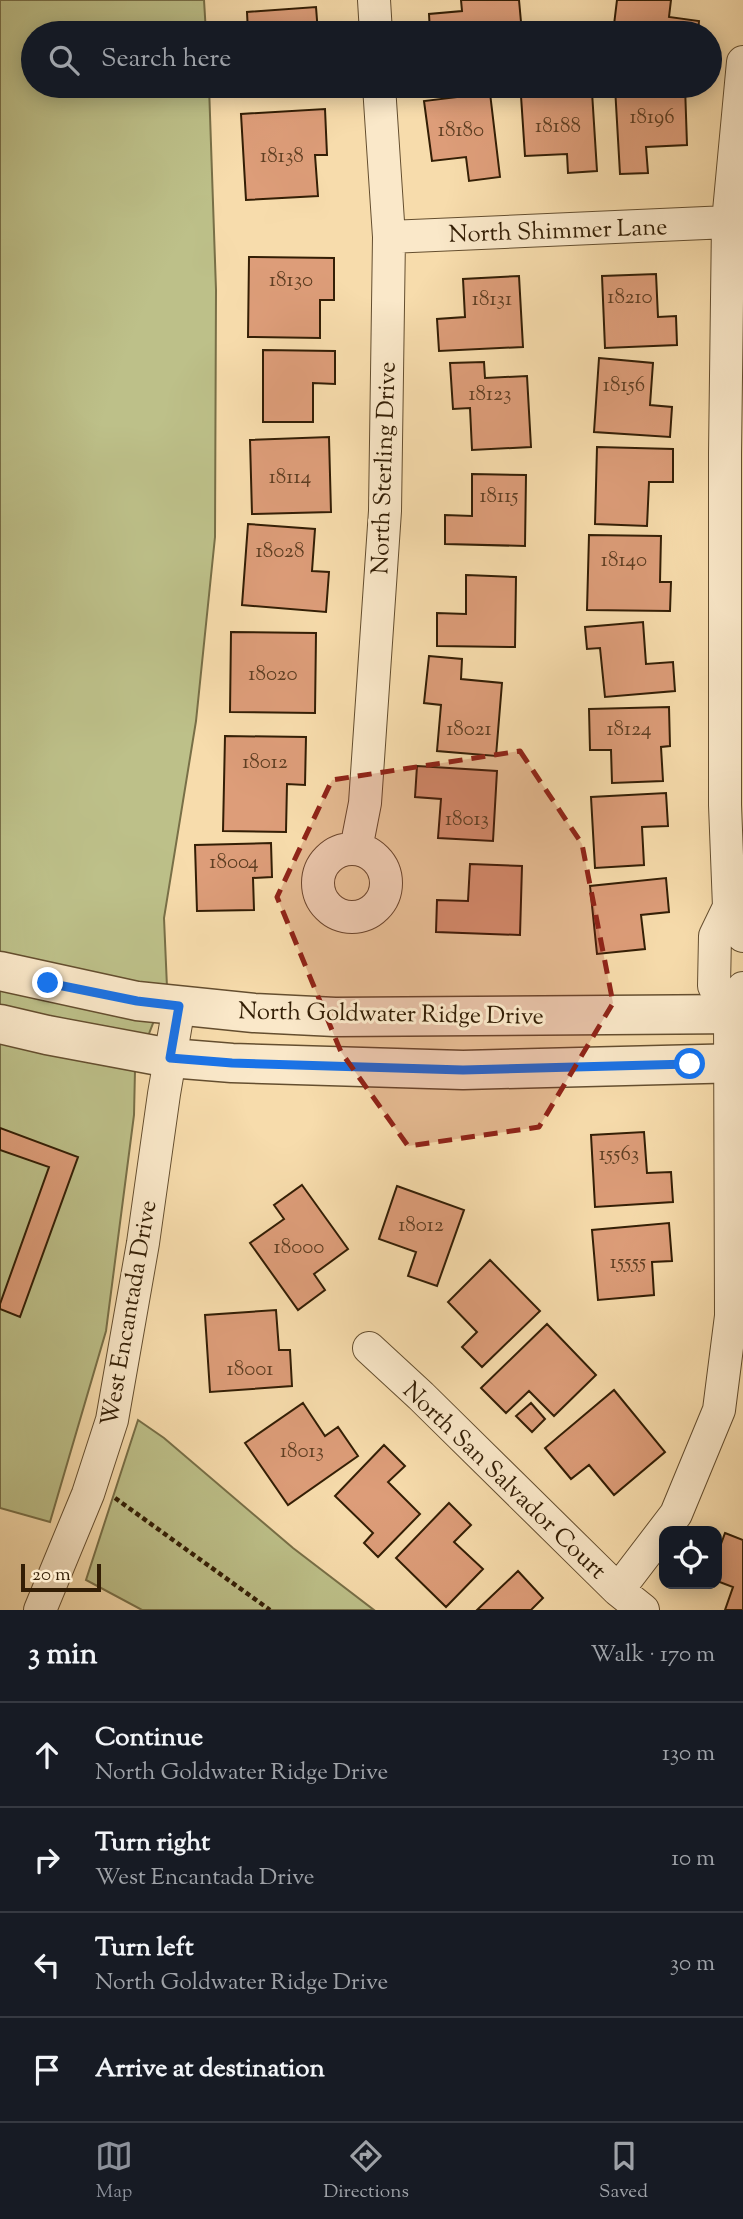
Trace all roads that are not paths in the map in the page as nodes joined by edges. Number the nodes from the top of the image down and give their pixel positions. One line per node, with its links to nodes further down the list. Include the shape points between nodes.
1 (374, 0): 2 (street)
2 (375, 21)
3 (743, 62): 5 (street)
4 (380, 98): 6 (street, North Sterling Drive)
5 (728, 222): 6 (street, North Shimmer Lane); 7 (street, via 724,454)
6 (389, 237): 8 (street, North Sterling Drive, via 385,511 365,803)
7 (734, 805): 9 (street)
8 (356, 849)
9 (729, 907): 10 (street); 13 (street, via 715,936 713,986)
10 (743, 936)
11 (0, 971): 12 (street, North Goldwater Ridge Drive)
12 (179, 1006): 13 (street, North Goldwater Ridge Drive, via 335,1017); 15 (street, West Encantada Drive)
13 (739, 1006): 16 (street)
14 (0, 1024): 15 (street, North Goldwater Ridge Drive)
15 (170, 1058): 16 (street, North Goldwater Ridge Drive, via 463,1070); 20 (street, West Encantada Drive, via 118,1392 93,1481)
16 (736, 1063): 17 (street)
17 (737, 1316): 19 (street, via 719,1410 676,1514)
18 (369, 1348): 19 (street, North San Salvador Court)
19 (618, 1590): 21 (street, North San Salvador Court)
20 (40, 1610)
21 (643, 1610)

